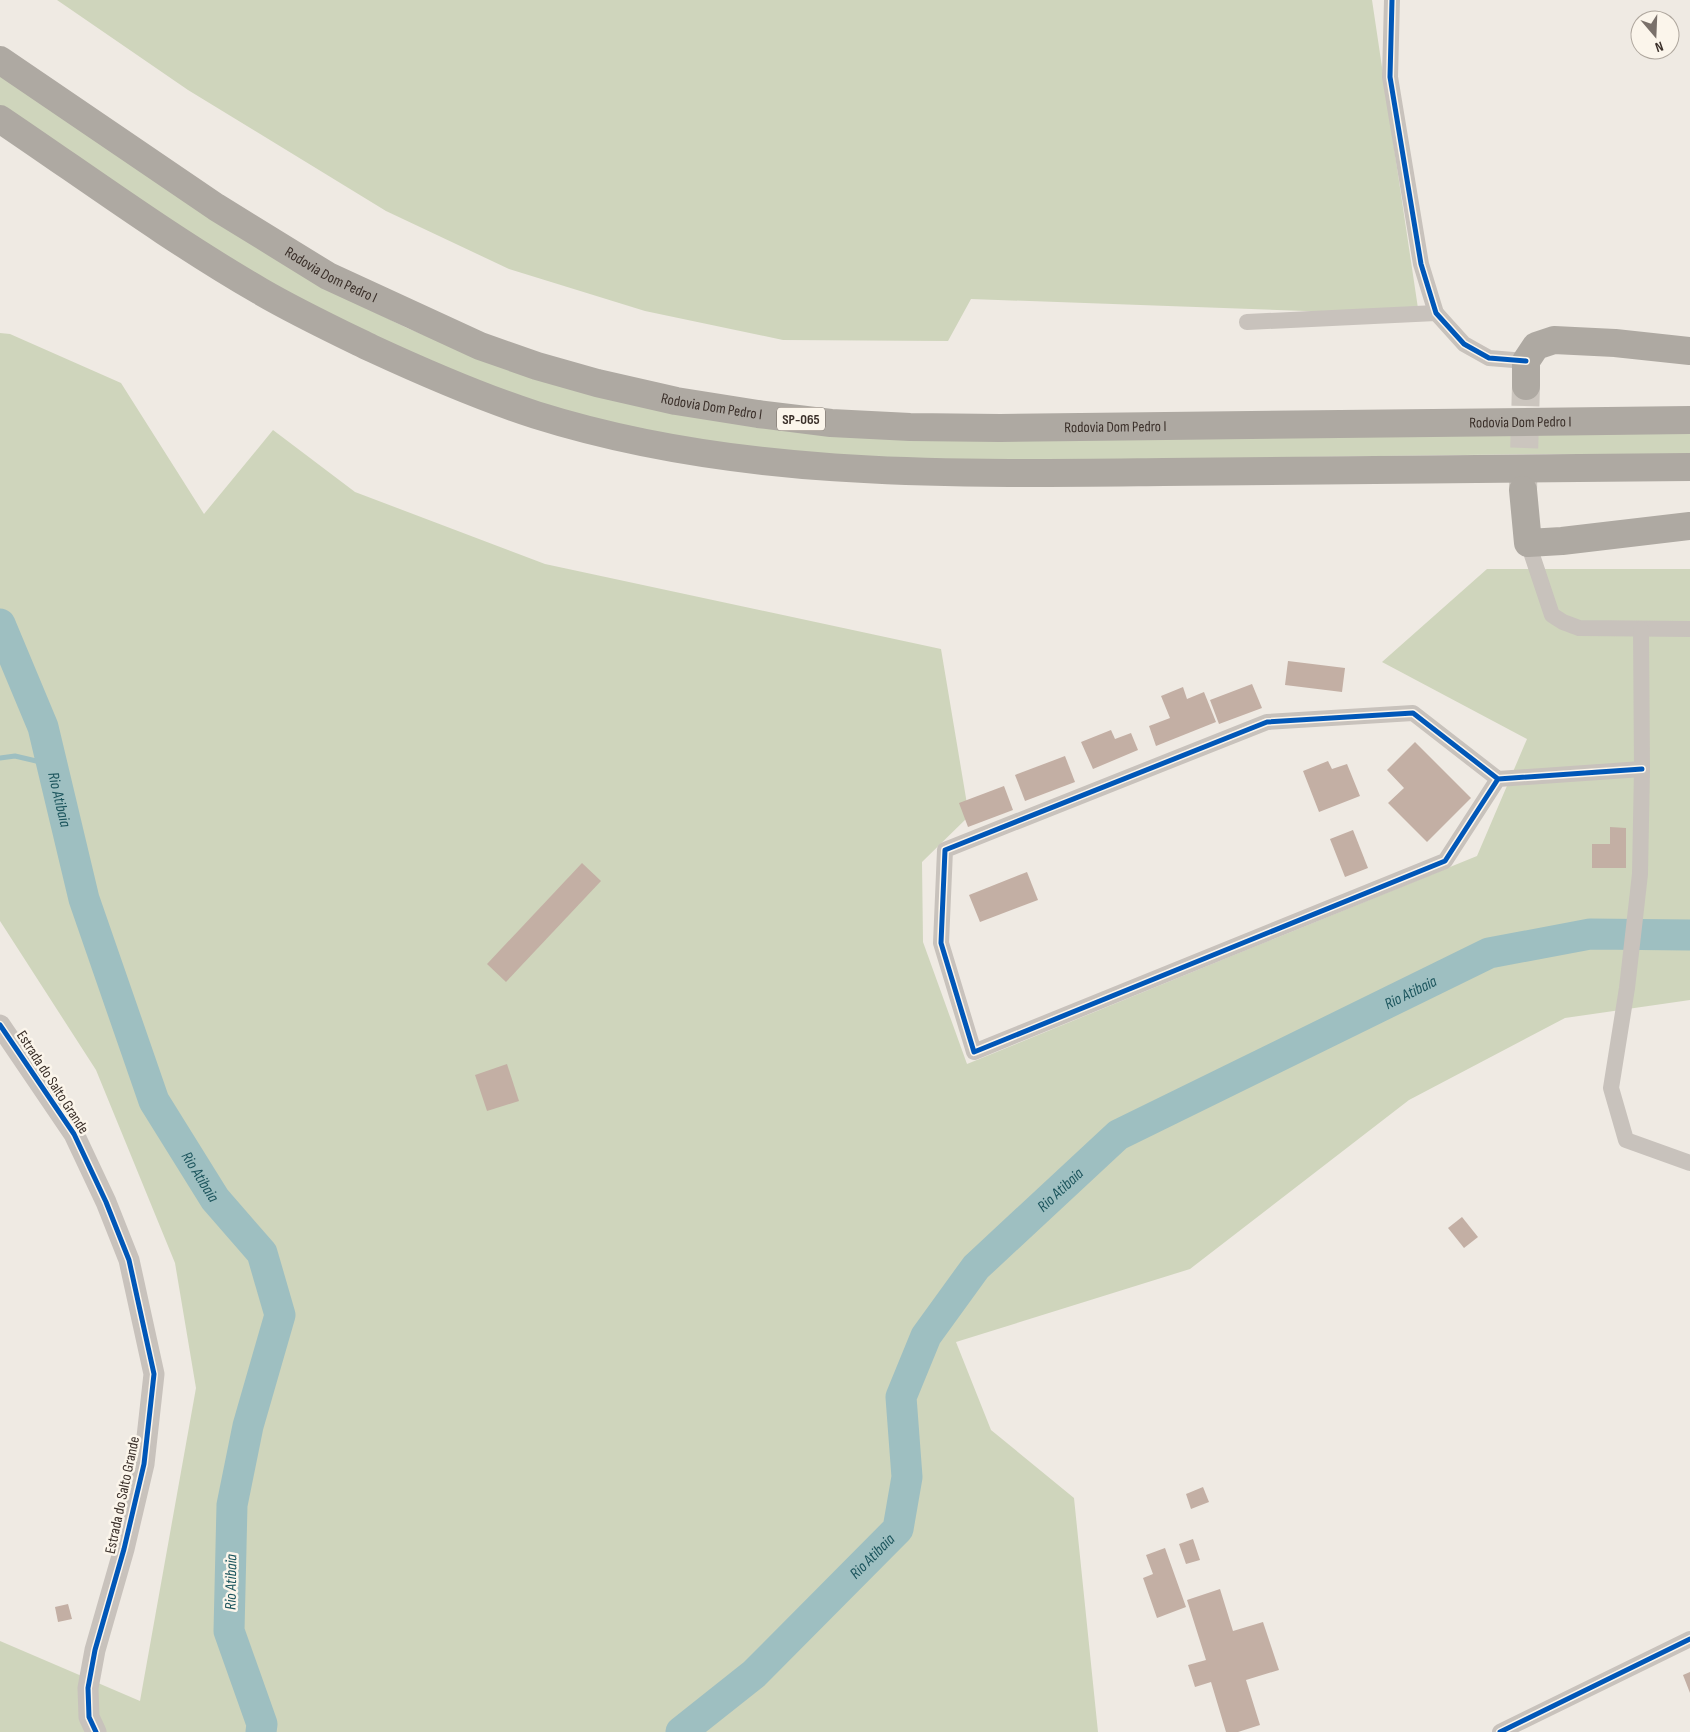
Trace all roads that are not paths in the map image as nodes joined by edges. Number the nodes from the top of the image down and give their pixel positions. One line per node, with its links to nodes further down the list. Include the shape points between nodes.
1 (1392, 0): 4 (street, via 1390,77 1421,264)
2 (0, 60): 8 (highway, Rodovia Dom Pedro I / SP-065, via 216,207 328,276 480,346 597,384 676,401 831,423 910,427)
3 (0, 119): 9 (highway, via 191,248 327,327 462,387 536,414 618,437 691,452 776,463 995,473)
4 (1436, 314): 5 (street); 7 (street, via 1464,344)
5 (1247, 322)
6 (1690, 351): 7 (highway, via 1554,340 1536,346)
7 (1526, 373)
8 (1690, 420)
9 (1690, 467)
10 (1523, 490): 12 (highway)
11 (1690, 526): 12 (highway)
12 (1528, 543): 13 (street, via 1552,615 1579,628)
13 (1641, 629): 14 (street); 15 (street)
14 (1690, 629)
15 (1642, 769): 16 (street); 18 (street, via 1640,874 1611,1088 1626,1140)
16 (1498, 779): 16 (street, via 1413,714 1267,722 945,850 941,943 974,1052 1445,861)
17 (0, 1026): 20 (street, Estrada do Salto Grande, via 74,1134 106,1202 129,1260 154,1374 144,1464 88,1688 89,1717)
18 (1690, 1163)
19 (1690, 1639): 21 (street)
20 (96, 1732)
21 (1500, 1732)

